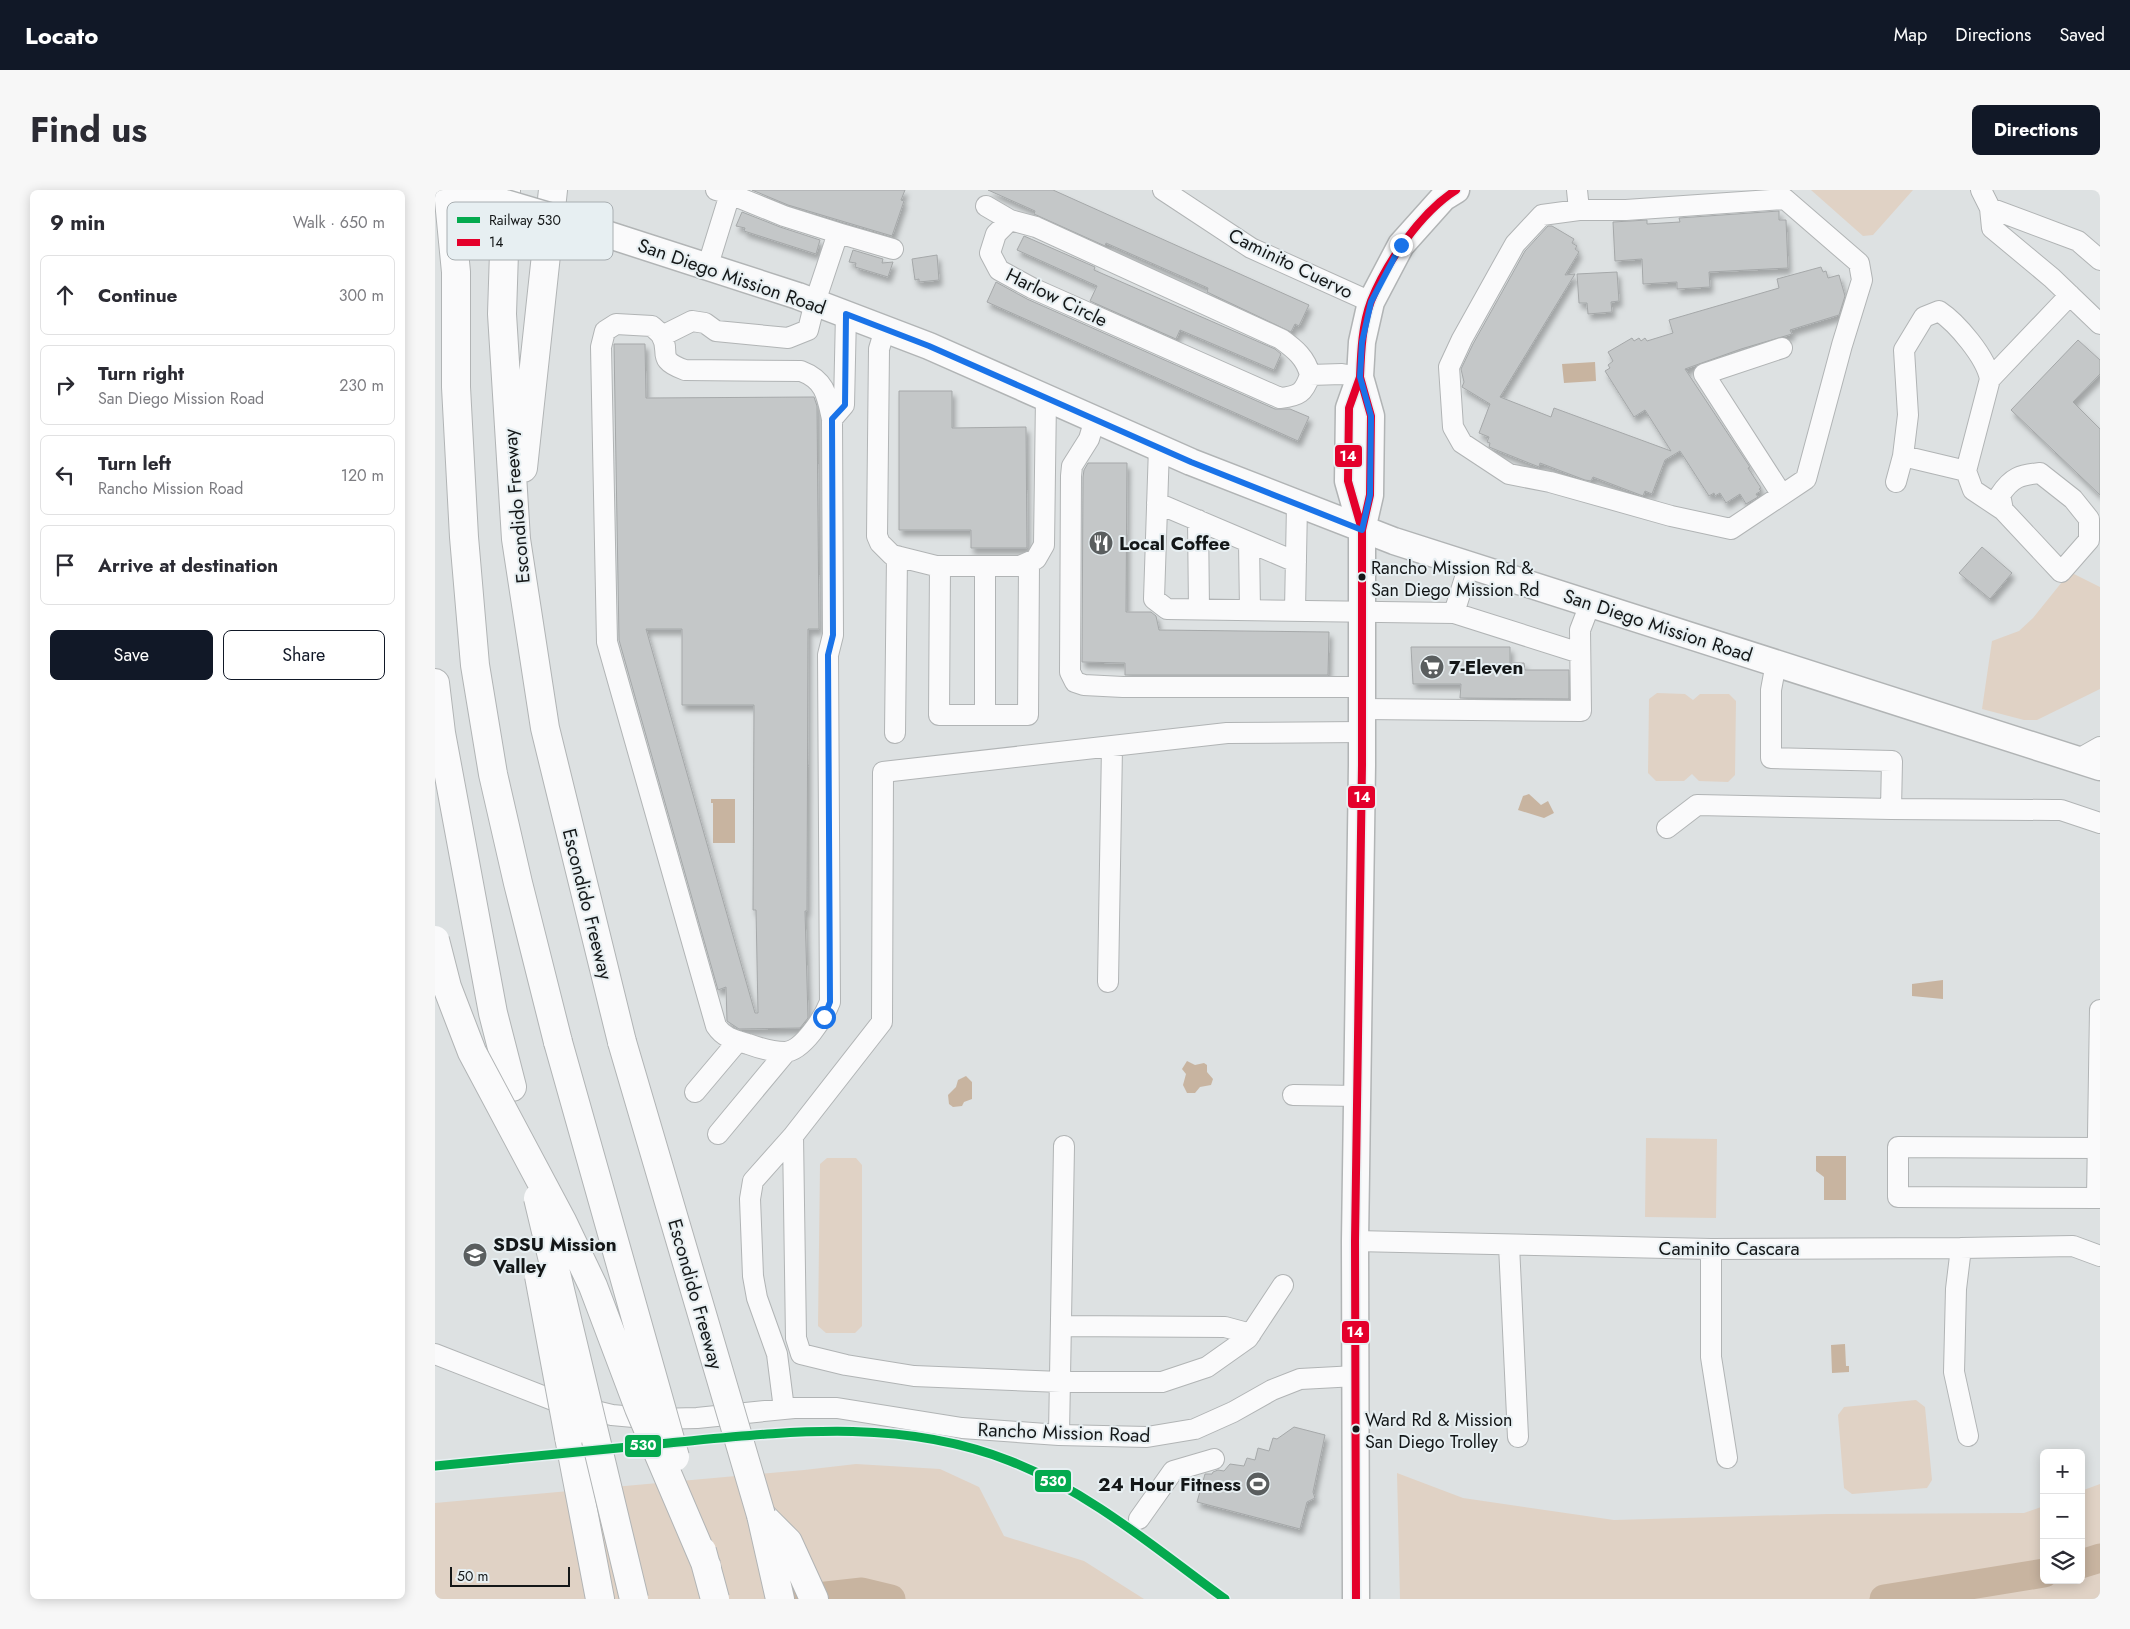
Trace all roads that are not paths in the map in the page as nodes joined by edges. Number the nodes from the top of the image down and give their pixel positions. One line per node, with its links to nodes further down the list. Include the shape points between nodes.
1 (461, 190): 7 (main road, San Diego Mission Road, bridge)
2 (1163, 190): 20 (street, Caminito Cuervo, via 1251,248)
3 (1456, 190): 20 (main road, via 1443,198 1401,245)
4 (723, 192): 10 (street); 17 (street)
5 (1985, 199): 13 (street, via 2078,241); 18 (street, via 1993,228)
6 (1578, 200): 36 (street, via 1626,210 1785,199 1859,263 1862,280 1806,479); 36 (street, via 1542,215 1515,244 1462,339 1449,367 1453,427 1462,443 1509,474 1731,529)
7 (502, 202)
8 (986, 206): 9 (street)
9 (1009, 220): 26 (street, via 1037,226 1281,339 1308,364); 26 (street, Harlow Circle, via 996,234 990,253 999,270 1033,288 1280,398 1295,397 1306,387)
10 (838, 233): 12 (street); 19 (street)
11 (613, 236): 17 (main road, San Diego Mission Road, bridge)
12 (893, 249)
13 (2100, 259)
14 (455, 260): 104 (highway, bridge, via 456,387 463,527 475,665 493,774 559,1042)
15 (504, 260): 42 (highway, Escondido Freeway, via 502,314)
16 (546, 260): 42 (highway)
17 (708, 265): 19 (main road, San Diego Mission Road)
18 (2070, 295): 22 (street); 28 (street)
19 (815, 302): 21 (main road, San Diego Mission Road); 24 (street, via 808,330 788,338 716,331 705,323 692,320)
20 (1371, 302): 27 (main road, via 1362,342)
21 (846, 314): 23 (main road, San Diego Mission Road); 30 (street, via 845,405)
22 (2100, 324)
23 (885, 329): 29 (main road, San Diego Mission Road); 44 (street, via 879,350 877,536 885,549)
24 (662, 336): 30 (street, via 665,357 671,365 685,370 801,371 814,376 821,384); 71 (street, via 652,326 616,324 605,331 601,346 607,642 716,1026 722,1035)
25 (1782, 348): 36 (street, via 1703,374)
26 (1310, 375): 27 (street)
27 (1360, 377): 41 (main road, via 1349,408 1349,481)
28 (1989, 379): 33 (street, via 1984,361 1948,317 1939,311 1924,316 1904,350 1908,415); 34 (street)
29 (1046, 398): 31 (main road, San Diego Mission Road); 46 (street, via 1044,545 1037,559)
30 (832, 419): 72 (street, via 833,635 828,655 830,1002 824,1017 804,1041)
31 (1095, 419): 32 (main road, San Diego Mission Road); 59 (street, via 1089,439 1072,466 1071,476 1070,672 1075,682)
32 (1159, 447): 37 (street); 38 (main road, San Diego Mission Road)
33 (1903, 456): 34 (street); 35 (street)
34 (1966, 471): 39 (street, via 1973,490)
35 (1896, 482)
36 (1782, 495)
37 (1157, 503): 40 (street); 51 (street, via 1154,599 1167,609)
38 (1297, 505): 41 (main road, San Diego Mission Road); 45 (street)
39 (2003, 510): 39 (street, via 2061,572 2089,540 2089,519 2073,499 2041,473 2024,474 2009,482 2000,495)
40 (1198, 520): 43 (street); 51 (street)
41 (1362, 530): 47 (main road, San Diego Mission Road); 54 (main road)
42 (516, 539): 102 (highway, Escondido Freeway, bridge, via 545,728 622,1042)
43 (1249, 542): 45 (street); 52 (street)
44 (897, 556): 48 (street); 61 (street)
45 (1295, 562): 53 (street)
46 (1029, 563): 49 (street); 60 (street, via 1028,715)
47 (1469, 565): 50 (main road, San Diego Mission Road); 55 (street)
48 (941, 566): 49 (street); 60 (street, via 939,715)
49 (985, 566): 60 (street)
50 (1590, 604): 56 (street, via 1580,630); 57 (main road, San Diego Mission Road)
51 (1199, 609): 52 (street)
52 (1250, 610): 53 (street)
53 (1295, 610): 54 (street)
54 (1361, 610): 55 (street); 59 (main road)
55 (1454, 613): 56 (street)
56 (1580, 654): 59 (street, via 1581,711)
57 (1777, 663): 64 (main road, San Diego Mission Road); 65 (street, via 1771,690 1771,758 1892,761)
58 (435, 683): 73 (highway, via 441,733 491,1003)
59 (1362, 709): 62 (street, via 1227,733); 76 (main road)
60 (985, 715)
61 (895, 733)
62 (1112, 747): 69 (street); 79 (street, via 883,772 882,1022)
63 (2100, 748): 64 (street)
64 (2089, 764)
65 (1891, 809): 66 (street, via 2061,810); 67 (street, via 1697,805)
66 (2100, 823)
67 (1667, 828)
68 (435, 940): 104 (highway, bridge, via 447,987 472,1052 593,1286 639,1408)
69 (1108, 982)
70 (2100, 1010): 77 (street)
71 (738, 1041): 72 (street); 74 (street)
72 (786, 1052): 78 (street)
73 (512, 1087): 105 (highway, bridge, via 518,1159); 106 (highway, bridge)
74 (695, 1092)
75 (1293, 1095): 76 (street)
76 (1358, 1096): 83 (main road)
77 (2099, 1112): 81 (street)
78 (718, 1134)
79 (793, 1136): 91 (street, via 796,1338); 93 (street, via 753,1181 751,1199 753,1276 757,1298)
80 (1064, 1146): 89 (street)
81 (2099, 1148): 82 (street); 82 (street, via 1899,1147 1898,1197)
82 (2099, 1198)
83 (1355, 1241): 84 (street, Caminito Cascara); 94 (main road)
84 (1509, 1245): 86 (street, Caminito Cascara); 99 (street)
85 (1961, 1248): 86 (street, Caminito Cascara); 87 (street, Caminito Cascara, via 2073,1246); 98 (street, via 1956,1289 1954,1372)
86 (1711, 1249): 100 (street, via 1711,1357)
87 (2100, 1256)
88 (1283, 1286): 90 (street)
89 (1062, 1326): 90 (street, via 1225,1327); 95 (street)
90 (1251, 1334): 95 (street, via 1207,1367 1162,1382)
91 (799, 1347): 93 (street); 95 (street, via 801,1354 914,1376)
92 (436, 1354): 96 (street, Rancho Mission Road, via 559,1402 612,1415 697,1418)
93 (777, 1354): 96 (street)
94 (1356, 1376): 97 (street, Rancho Mission Road, via 1300,1379 1195,1429 1147,1437); 110 (main road)
95 (1061, 1382): 97 (street)
96 (784, 1409): 97 (street, Rancho Mission Road, via 837,1408 961,1428)
97 (1059, 1435)
98 (1968, 1436)
99 (1518, 1437)
100 (1727, 1458)
101 (1214, 1459): 103 (street, via 1173,1470)
102 (761, 1515): 108 (highway, Escondido Freeway); 109 (highway, via 788,1542)
103 (1139, 1519)
104 (707, 1568): 107 (highway, bridge)
105 (600, 1599)
106 (634, 1599)
107 (715, 1599)
108 (780, 1599)
109 (814, 1599)
110 (1356, 1599)

